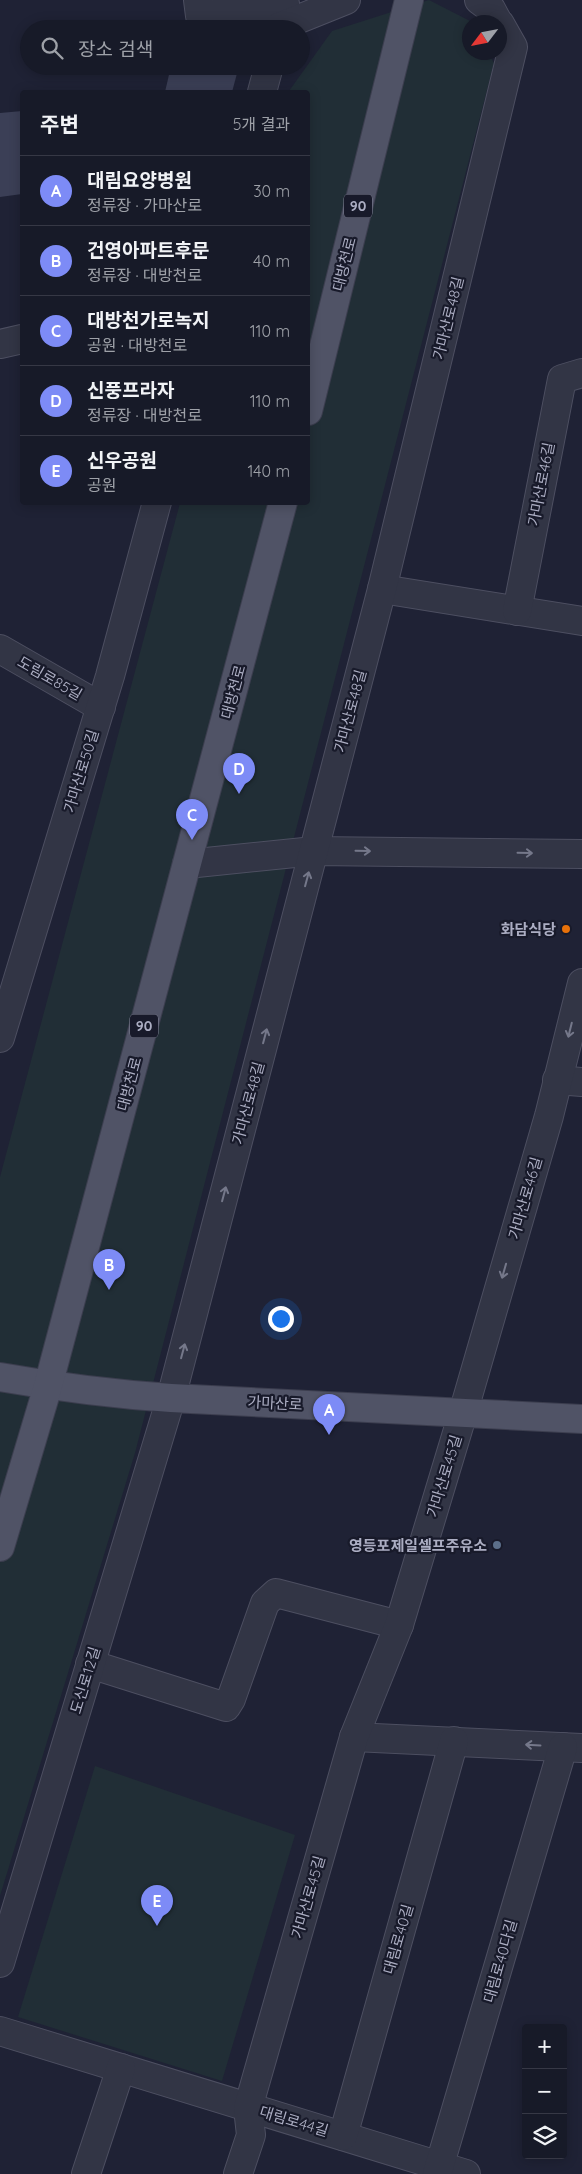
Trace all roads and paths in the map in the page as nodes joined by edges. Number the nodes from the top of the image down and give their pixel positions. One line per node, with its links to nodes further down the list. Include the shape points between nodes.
1 (198, 0): 5 (street, via 200,16)
2 (346, 0): 5 (street)
3 (410, 0): 13 (main road, 대방천로 / 90)
4 (479, 0): 6 (street, 가마산로48길)
5 (282, 15)
6 (494, 15)
7 (507, 37): 16 (street, 가마산로48길, via 513,47)
8 (267, 75): 9 (street)
9 (263, 90)
10 (20, 339): 11 (street)
11 (0, 344)
12 (582, 373): 17 (street, 가마산로46길, via 562,379)
13 (310, 403)
14 (156, 505): 20 (street, 가마산로50길)
15 (282, 505): 23 (main road, 대방천로 / 90)
16 (382, 589): 17 (street); 21 (street, 가마산로48길)
17 (517, 610): 18 (street)
18 (582, 621)
19 (0, 649): 20 (street, 도림로85길)
20 (101, 707): 25 (street, 가마산로50길)
21 (314, 851): 22 (street, one-way to 22); 23 (street); 30 (street, 가마산로48길, one-way to 21)
22 (582, 854)
23 (187, 864): 29 (main road, 대방천로 / 90)
24 (582, 983): 27 (street, 가마산로46길, one-way to 27)
25 (5, 1007): 26 (street, 가마산로50길)
26 (0, 1038)
27 (570, 1081): 31 (street, 가마산로46길, one-way to 31)
28 (0, 1377): 29 (main road, 가마산로)
29 (48, 1386): 30 (main road, 가마산로); 33 (main road, 대방천로 / 90)
30 (171, 1398): 31 (main road, 가마산로); 35 (street, 도신로12길)
31 (463, 1413): 32 (main road, 가마산로); 34 (street, 가마산로45길)
32 (582, 1418)
33 (0, 1547)
34 (399, 1625): 35 (street, via 276,1593 265,1604 226,1707); 36 (street, 가마산로45길)
35 (90, 1664): 39 (street, 도신로12길)
36 (354, 1737): 37 (street); 42 (street, 가마산로45길)
37 (454, 1741): 38 (street, one-way to 37); 43 (street, 대림로40길)
38 (573, 1748): 44 (street, 대림로40다길)
39 (0, 1963)
40 (0, 2031): 41 (street, 대림로44길)
41 (121, 2068): 42 (street, 대림로44길); 45 (street)
42 (248, 2108): 43 (street, 대림로44길); 46 (street, 가마산로45길, via 251,2135)
43 (342, 2136): 44 (street, 대림로44길)
44 (438, 2170): 47 (street, 대림로44길)
45 (86, 2174)
46 (238, 2174)
47 (466, 2174)

